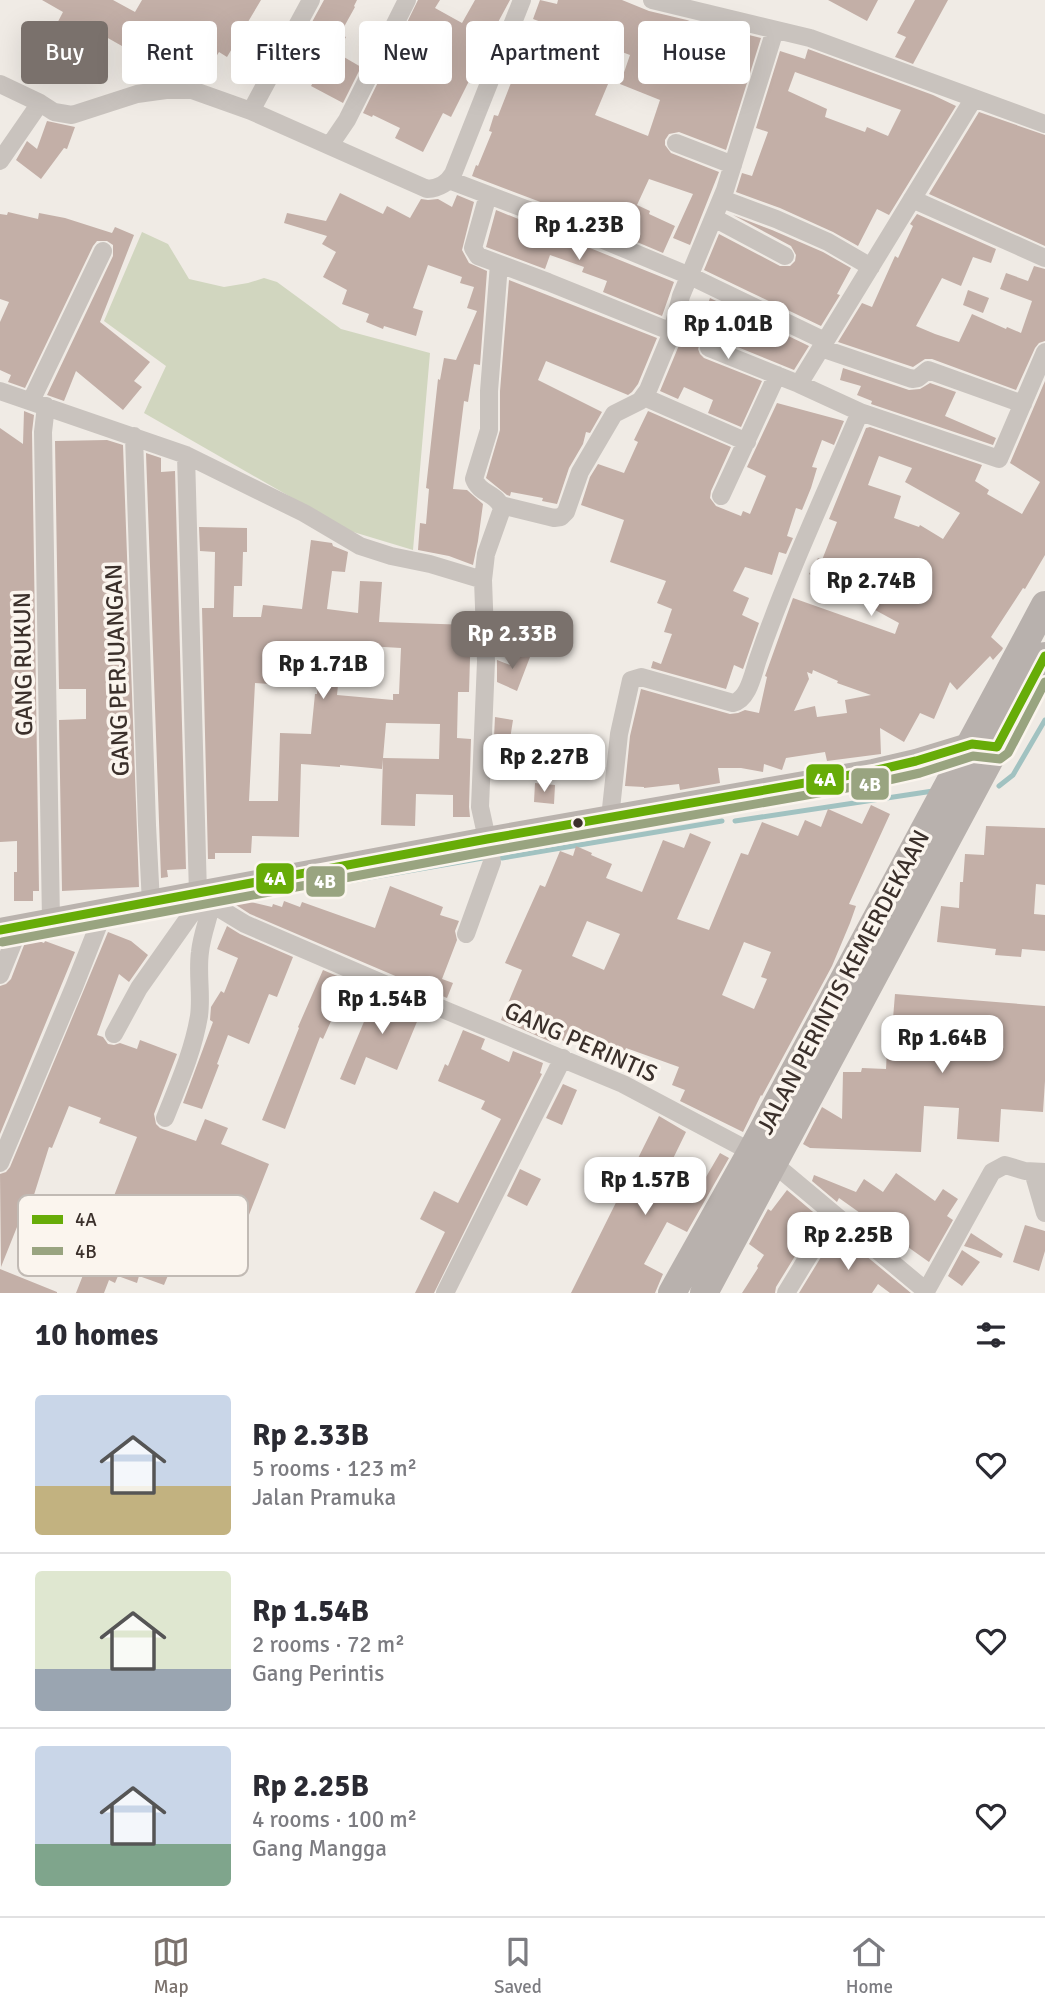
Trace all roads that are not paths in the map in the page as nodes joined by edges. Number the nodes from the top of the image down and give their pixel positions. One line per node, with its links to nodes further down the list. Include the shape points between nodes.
1 (312, 0): 9 (street)
2 (407, 0): 12 (street)
3 (522, 0): 15 (street)
4 (652, 0): 5 (street)
5 (775, 30): 7 (street, via 810,38); 14 (street)
6 (0, 85): 8 (street)
7 (974, 98): 10 (street); 18 (street)
8 (40, 103): 9 (street, via 54,112 72,115 136,94 192,90); 13 (street)
9 (251, 111): 12 (street)
10 (1045, 124)
11 (676, 143): 14 (street)
12 (330, 145): 15 (street, via 428,189)
13 (0, 161)
14 (733, 165): 17 (street)
15 (449, 180): 16 (street)
16 (488, 195): 23 (street, via 474,248 478,256); 25 (street)
17 (722, 199): 19 (street); 24 (street, via 828,242)
18 (912, 200): 22 (street); 24 (street)
19 (714, 218): 21 (street); 25 (street)
20 (103, 251): 34 (street)
21 (785, 256)
22 (1045, 258)
23 (499, 264): 26 (street); 41 (street, via 489,430 474,479 476,486)
24 (871, 267): 27 (street)
25 (690, 276): 26 (street); 27 (street)
26 (672, 332): 33 (street)
27 (823, 345): 31 (street); 35 (street, via 912,379 928,369)
28 (709, 348): 30 (street)
29 (1045, 352): 35 (street)
30 (777, 375): 31 (street); 38 (street)
31 (799, 384): 36 (street)
32 (2, 395): 34 (street)
33 (644, 397): 38 (street); 41 (street, via 614,414 580,472 561,517)
34 (39, 404): 37 (street); 51 (street, GANG RUKUN)
35 (1023, 404): 36 (street, via 999,459)
36 (860, 412): 46 (street, via 741,700 707,696 640,677 631,680 619,734)
37 (134, 436): 39 (street); 48 (street, GANG PERJUANGAN)
38 (747, 442): 40 (street)
39 (186, 455): 42 (street, via 360,545); 49 (street)
40 (721, 496)
41 (501, 505): 42 (street)
42 (483, 580): 47 (street, via 486,661 480,807)
43 (1045, 605): 45 (main road)
44 (1045, 656): 45 (main road)
45 (984, 745): 46 (main road, via 873,771); 58 (main road, JALAN PERINTIS KEMERDEKAAN)
46 (610, 818): 47 (main road)
47 (487, 839): 49 (main road); 53 (street, via 492,862)
48 (151, 903): 49 (main road); 50 (main road)
49 (205, 903): 55 (street, via 139,988); 56 (street, GANG PERINTIS); 57 (street, via 195,1036)
50 (104, 911): 51 (main road); 59 (street)
51 (51, 920): 52 (main road)
52 (10, 928): 54 (street)
53 (466, 934)
54 (0, 975)
55 (114, 1034)
56 (563, 1058): 58 (street, GANG PERINTIS, via 623,1084); 64 (street)
57 (165, 1118)
58 (763, 1158): 62 (street, GANG PERINTIS); 65 (main road, JALAN PERINTIS KEMERDEKAAN); 66 (main road, JALAN PERINTIS KEMERDEKAAN)
59 (0, 1163)
60 (1039, 1172): 61 (street); 63 (street, via 1005,1165 992,1172)
61 (1045, 1213)
62 (834, 1214): 63 (street, GANG PERINTIS); 67 (street)
63 (926, 1292)
64 (445, 1293)
65 (671, 1293)
66 (704, 1293)
67 (786, 1293)

